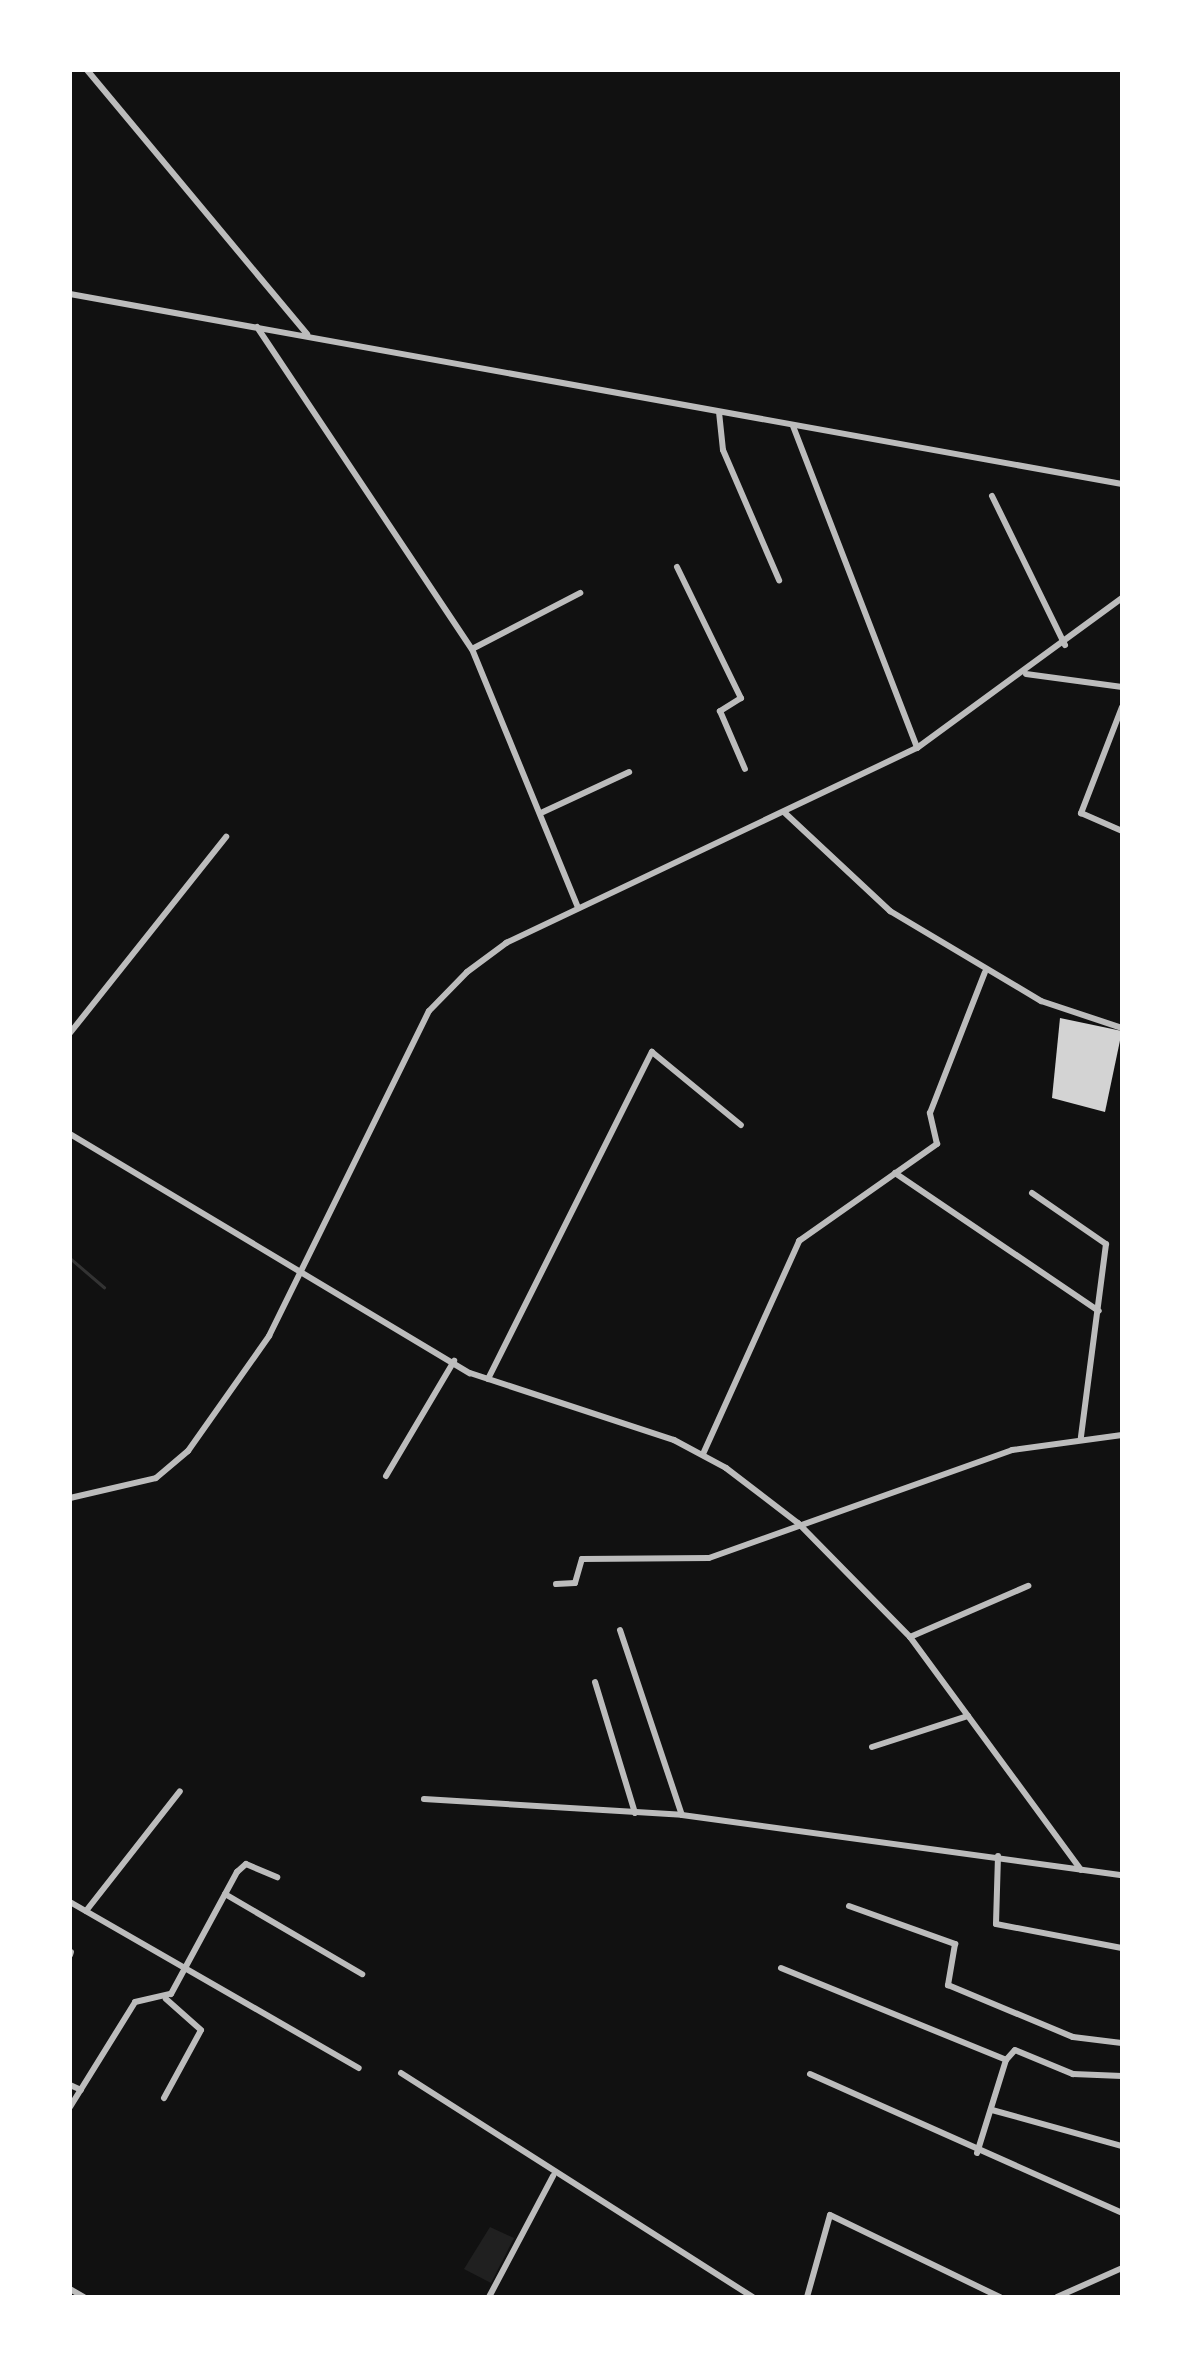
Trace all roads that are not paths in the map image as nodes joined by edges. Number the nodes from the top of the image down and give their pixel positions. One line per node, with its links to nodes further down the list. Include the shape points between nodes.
1 (87, 70): 4 (street)
2 (70, 294): 3 (street)
3 (256, 326): 4 (street); 14 (street)
4 (308, 335): 5 (street)
5 (719, 412): 6 (street); 10 (street, via 723,450)
6 (792, 424): 7 (street); 18 (street)
7 (1122, 484)
8 (992, 496): 13 (street)
9 (676, 566): 19 (street, via 740,698 720,711)
10 (779, 580)
11 (580, 593): 14 (street)
12 (1122, 598): 13 (street)
13 (1065, 644): 15 (street)
14 (472, 650): 21 (street)
15 (1026, 674): 16 (street); 18 (street)
16 (1122, 687)
17 (1122, 707): 23 (street, via 1081,813)
18 (917, 748): 22 (street)
19 (745, 769)
20 (629, 772): 21 (street)
21 (543, 812): 25 (street)
22 (786, 812): 25 (street); 26 (street, via 861,890)
23 (1122, 830)
24 (226, 837): 28 (street)
25 (578, 908): 33 (street, via 506,943 429,1011)
26 (986, 972): 27 (street); 31 (street, via 930,1112 938,1141)
27 (1122, 1028)
28 (70, 1033)
29 (741, 1125): 36 (street, via 652,1052)
30 (70, 1134): 33 (street)
31 (896, 1173): 34 (street); 39 (street, via 799,1241)
32 (1032, 1193): 34 (street, via 1106,1244)
33 (303, 1269): 35 (street); 41 (street, via 269,1336 171,1471)
34 (1098, 1311): 38 (street)
35 (454, 1361): 36 (street); 40 (street)
36 (488, 1379): 39 (street)
37 (1122, 1435): 38 (street)
38 (1082, 1437): 42 (street, via 1012,1450)
39 (703, 1454): 42 (street)
40 (386, 1476)
41 (70, 1498)
42 (798, 1523): 43 (street, via 698,1560 668,1553 582,1559 575,1583); 46 (street)
43 (556, 1584)
44 (1028, 1586): 46 (street)
45 (620, 1630): 53 (street)
46 (910, 1637): 48 (street)
47 (595, 1682): 52 (street)
48 (968, 1716): 49 (street); 55 (street)
49 (872, 1747)
50 (180, 1791): 61 (street)
51 (424, 1800): 52 (street)
52 (636, 1814): 53 (street)
53 (682, 1815): 54 (street)
54 (998, 1856): 55 (street); 62 (street, via 996,1924)
55 (1081, 1870): 56 (street)
56 (1122, 1876)
57 (277, 1877): 58 (street, via 246,1864)
58 (225, 1894): 64 (street); 65 (street)
59 (70, 1902): 61 (street)
60 (848, 1906): 67 (street, via 955,1944 948,1986 1073,2037)
61 (86, 1911): 64 (street)
62 (1122, 1948)
63 (781, 1968): 68 (street)
64 (182, 1970): 66 (street); 69 (street)
65 (362, 1974)
66 (164, 1998): 74 (street, via 148,1992 134,2002); 75 (street, via 200,2030)
67 (1122, 2043)
68 (1006, 2060): 72 (street, via 1015,2050 1073,2074); 77 (street)
69 (359, 2068)
70 (400, 2073): 80 (street)
71 (810, 2074): 79 (street, via 907,2111)
72 (1122, 2076)
73 (70, 2085): 74 (street)
74 (80, 2090): 76 (street)
75 (164, 2098)
76 (70, 2108)
77 (992, 2110): 78 (street); 79 (street)
78 (1122, 2146)
79 (977, 2152): 81 (street)
80 (553, 2176): 85 (street); 86 (street)
81 (1122, 2213)
82 (1122, 2268): 89 (street)
83 (70, 2289): 84 (street)
84 (84, 2297)
85 (489, 2297)
86 (753, 2297)
87 (807, 2297): 88 (street, via 830,2215)
88 (1000, 2297)
89 (1057, 2297)

